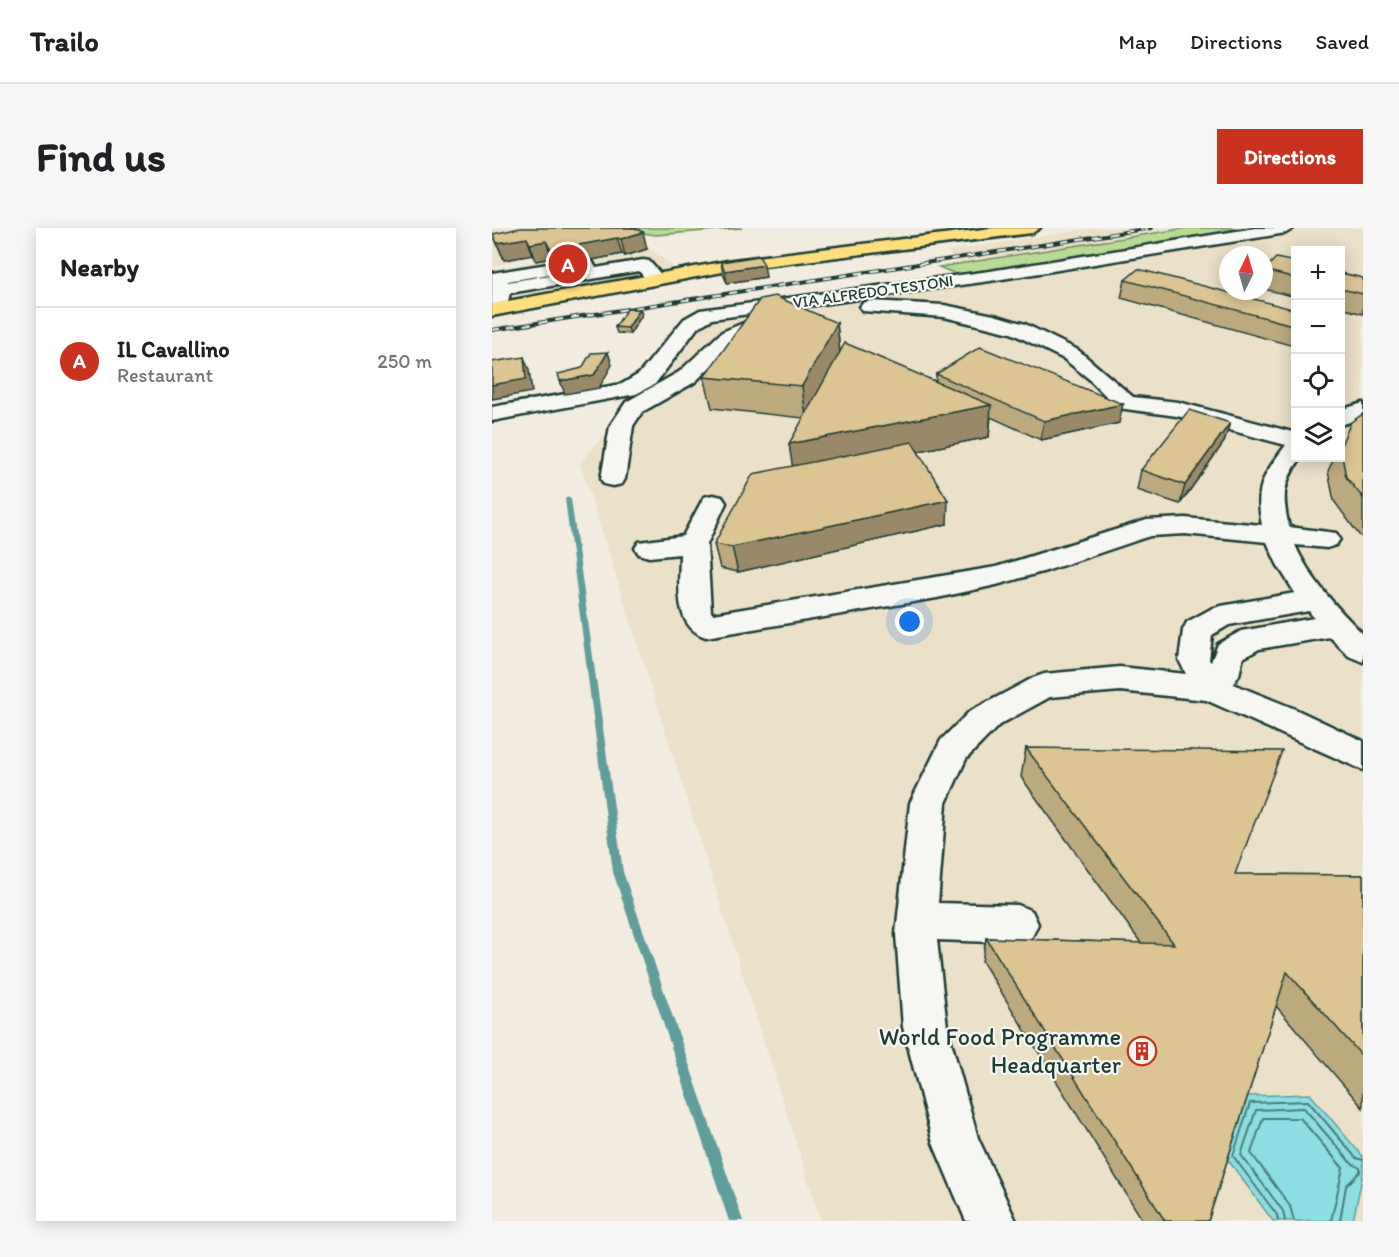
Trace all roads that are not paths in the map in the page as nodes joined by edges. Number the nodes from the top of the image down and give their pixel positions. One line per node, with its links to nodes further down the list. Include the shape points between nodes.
1 (1032, 228): 3 (main road, via 783,258)
2 (1286, 228): 6 (street, VIA ALFREDO TESTONI)
3 (656, 279): 4 (street, via 643,266 591,274 585,263 498,277); 5 (main road)
4 (496, 294)
5 (492, 310)
6 (780, 311): 8 (street, VIA ALFREDO TESTONI, via 714,313 697,318 656,370 628,389); 10 (street, via 888,307 981,319 1062,349 1100,377 1126,403 1178,408); 12 (street, via 728,337 696,371 627,413 622,422)
7 (1363, 410): 9 (street)
8 (492, 414)
9 (1345, 417)
10 (1291, 439)
11 (1291, 454): 14 (street, via 1271,490)
12 (613, 480)
13 (713, 503): 16 (street)
14 (1277, 533): 15 (street); 16 (street, via 1185,526 1147,528 996,576 706,626 696,615); 18 (street, via 1292,569)
15 (1327, 539)
16 (693, 544): 17 (street)
17 (650, 549)
18 (1326, 612): 19 (street); 20 (street, via 1221,616 1198,630 1194,660)
19 (1363, 651)
20 (1210, 688): 21 (street); 22 (street, via 1120,679 1044,686 987,716 953,750 928,803)
21 (1363, 756)
22 (917, 921): 23 (street); 24 (street, via 926,1027 956,1143)
23 (1018, 924)
24 (991, 1221)

